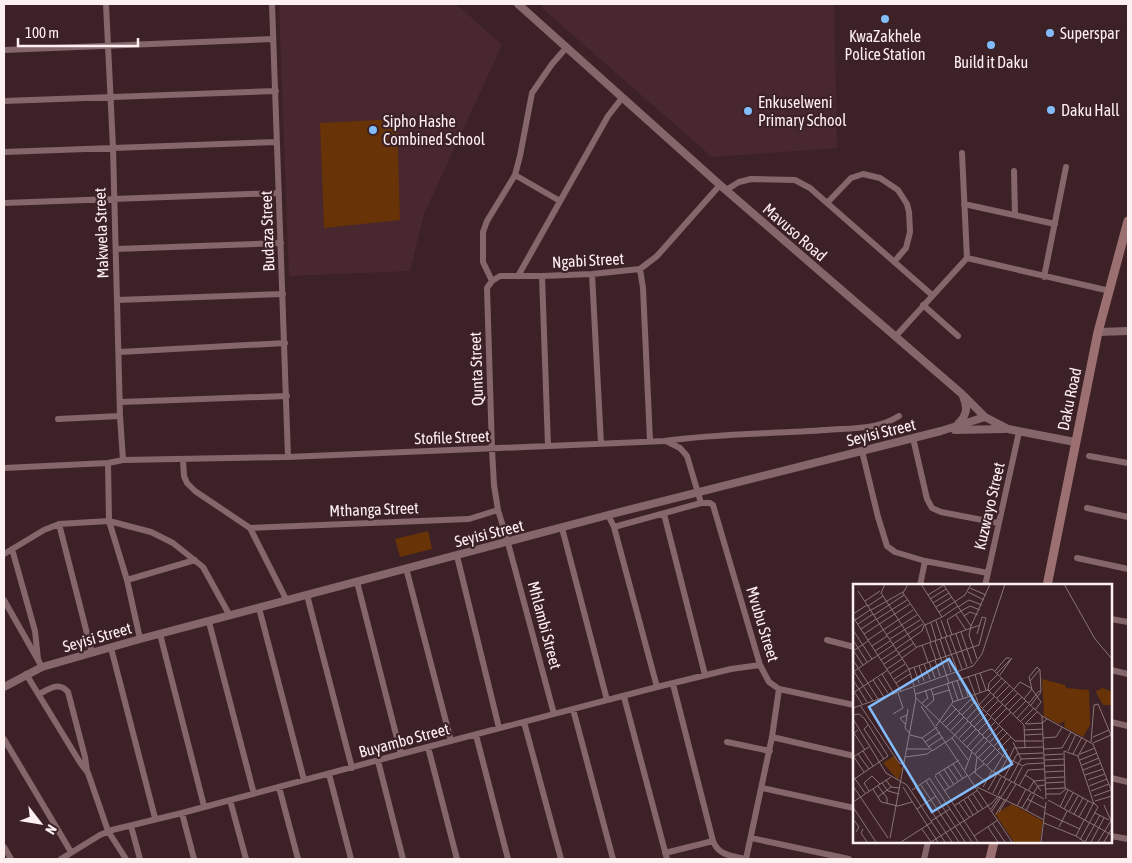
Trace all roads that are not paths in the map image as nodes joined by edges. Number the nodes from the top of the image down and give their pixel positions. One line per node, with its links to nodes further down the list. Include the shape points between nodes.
1 (106, 4): 5 (street, Makwela Street)
2 (272, 4): 4 (street, Budaza Street)
3 (518, 4): 6 (street, Mavuso Road)
4 (273, 40): 5 (street); 8 (street, Budaza Street)
5 (108, 46): 7 (street); 9 (street, Makwela Street)
6 (566, 48): 10 (street, Mavuso Road); 18 (street, via 532,93)
7 (4, 50)
8 (276, 91): 9 (street); 12 (street, Budaza Street)
9 (111, 98): 11 (street); 13 (street, Makwela Street)
10 (622, 98): 19 (street, Mavuso Road); 22 (street, via 608,116)
11 (4, 101)
12 (277, 142): 13 (street); 20 (street, Budaza Street)
13 (113, 148): 14 (street); 21 (street, Makwela Street)
14 (4, 152)
15 (962, 153): 25 (street)
16 (1066, 167): 28 (street)
17 (1014, 171): 26 (street)
18 (514, 175): 22 (street); 38 (street, via 483,232 483,262)
19 (723, 187): 24 (street, via 751,179 795,180); 33 (street, Ngabi Street, via 657,256); 47 (street, Mavuso Road)
20 (279, 193): 21 (street); 29 (street, Budaza Street)
21 (114, 198): 23 (street); 30 (street, Makwela Street)
22 (560, 201): 35 (street)
23 (4, 203)
24 (827, 203): 32 (street); 32 (street, via 851,178 863,174 887,181 898,190 907,204 910,232 906,248)
25 (964, 204): 26 (street); 31 (street)
26 (1015, 214): 28 (street)
27 (1128, 221): 39 (main road, Daku Road)
28 (1055, 224): 37 (street)
29 (281, 243): 30 (street); 40 (street, Budaza Street)
30 (116, 249): 42 (street, Makwela Street)
31 (967, 258): 37 (street); 41 (street)
32 (894, 262): 41 (street)
33 (640, 269): 34 (street, Ngabi Street); 62 (street)
34 (592, 274): 36 (street, Ngabi Street); 65 (street)
35 (518, 276): 36 (street, Ngabi Street); 38 (street, Ngabi Street, via 500,276)
36 (542, 276): 66 (street)
37 (1044, 277): 39 (street)
38 (492, 281): 67 (street, Qunta Street, via 487,288)
39 (1110, 291): 45 (main road, Daku Road)
40 (283, 294): 42 (street); 48 (street, Budaza Street)
41 (932, 295): 43 (street)
42 (117, 300): 49 (street, Makwela Street)
43 (923, 305): 46 (street); 47 (street)
44 (1128, 331): 45 (street)
45 (1098, 332): 64 (main road, Daku Road)
46 (958, 336)
47 (895, 337): 50 (street, Mavuso Road)
48 (285, 343): 49 (street); 51 (street, Budaza Street)
49 (119, 352): 52 (street, Makwela Street)
50 (962, 394): 55 (street, Mavuso Road); 57 (street, via 966,412)
51 (287, 396): 52 (street); 70 (street, Budaza Street)
52 (121, 402): 53 (street, Makwela Street)
53 (120, 416): 56 (street); 71 (street, Makwela Street)
54 (899, 416): 63 (street, Stofile Street, via 880,426)
55 (985, 417): 57 (street, Seyisi Street); 58 (street, Mavuso Road)
56 (58, 419)
57 (956, 426): 59 (street, Seyisi Street)
58 (1008, 429): 59 (street); 60 (street, Mavuso Road)
59 (941, 431): 61 (street, Seyisi Street)
60 (1020, 432): 64 (street, Mavuso Road); 84 (street, Kuzwayo Street)
61 (913, 438): 68 (street, Seyisi Street); 84 (street, via 932,508)
62 (650, 441): 63 (street, Stofile Street); 65 (street, Stofile Street)
63 (666, 441): 76 (street, Mvubu Street, via 687,456)
64 (1075, 442): 103 (main road, Daku Road)
65 (600, 444): 66 (street, Stofile Street)
66 (548, 446): 67 (street, Stofile Street)
67 (492, 450): 70 (street, Stofile Street); 79 (street, Qunta Street)
68 (862, 451): 76 (street, Seyisi Street); 95 (street, via 887,546 895,552)
69 (1089, 456): 74 (street)
70 (288, 457): 72 (street, Stofile Street)
71 (123, 460): 72 (street, Stofile Street); 73 (street, Stofile Street)
72 (183, 460): 87 (street, via 187,483)
73 (108, 463): 75 (street, Stofile Street); 83 (street)
74 (1128, 463)
75 (4, 468)
76 (697, 493): 77 (street, Mvubu Street); 81 (street, Seyisi Street)
77 (701, 503): 80 (street); 119 (street, Mvubu Street, via 713,504)
78 (1088, 508): 82 (street)
79 (498, 510): 87 (street, Mthanga Street, via 468,518); 89 (street, Mhlambi Street)
80 (664, 514): 86 (street); 124 (street)
81 (608, 515): 86 (street); 88 (street, Seyisi Street)
82 (1128, 517)
83 (109, 521): 85 (street); 94 (street, via 163,536); 99 (street)
84 (998, 523): 98 (street, Kuzwayo Street)
85 (59, 524): 90 (street); 117 (street)
86 (614, 527): 127 (street)
87 (250, 528): 106 (street)
88 (562, 528): 89 (street, Seyisi Street); 131 (street)
89 (508, 543): 92 (street, Seyisi Street); 134 (street, Mhlambi Street)
90 (12, 549): 91 (street); 118 (street, via 34,631)
91 (4, 554)
92 (457, 556): 96 (street, Seyisi Street); 138 (street)
93 (1077, 558): 97 (street)
94 (195, 560): 99 (street); 108 (street, via 206,571)
95 (926, 561): 98 (street); 101 (street)
96 (406, 568): 100 (street, Seyisi Street); 142 (street)
97 (1128, 569)
98 (988, 573): 102 (street, Kuzwayo Street)
99 (127, 580): 113 (street)
100 (357, 582): 104 (street, Seyisi Street); 146 (street)
101 (920, 584)
102 (985, 584)
103 (1046, 584)
104 (307, 595): 106 (street, Seyisi Street); 149 (street)
105 (4, 600): 118 (street)
106 (286, 601): 107 (street, Seyisi Street)
107 (259, 608): 108 (street, Seyisi Street); 153 (street)
108 (230, 616): 110 (street, Seyisi Street)
109 (1112, 618): 111 (street)
110 (209, 622): 112 (street, Seyisi Street); 157 (street)
111 (1128, 622)
112 (160, 634): 113 (street, Seyisi Street); 159 (street)
113 (140, 639): 116 (street, Seyisi Street)
114 (827, 640): 115 (street)
115 (853, 647)
116 (111, 648): 117 (street, Seyisi Street); 162 (street)
117 (92, 654): 120 (street, Seyisi Street)
118 (38, 659): 120 (street)
119 (760, 665): 124 (street, Buyambo Street); 128 (street, Mvubu Street, via 769,682)
120 (42, 667): 122 (street, Seyisi Street)
121 (1112, 670): 123 (street)
122 (26, 674): 126 (street, Seyisi Street); 129 (street)
123 (1128, 674)
124 (705, 676): 125 (street, Buyambo Street)
125 (673, 684): 127 (street, Buyambo Street); 168 (street)
126 (4, 686)
127 (657, 687): 130 (street, Buyambo Street)
128 (780, 689): 132 (street); 140 (street)
129 (39, 694): 150 (street); 150 (street, via 58,686 68,692)
130 (624, 697): 131 (street, Buyambo Street); 173 (street)
131 (607, 700): 133 (street, Buyambo Street)
132 (853, 705)
133 (573, 709): 134 (street, Buyambo Street); 186 (street)
134 (554, 714): 135 (street, Buyambo Street)
135 (524, 722): 138 (street, Buyambo Street); 185 (street)
136 (1112, 722): 137 (street)
137 (1128, 726)
138 (499, 728): 139 (street, Buyambo Street)
139 (476, 735): 142 (street, Buyambo Street); 184 (street)
140 (772, 738): 145 (street); 147 (street)
141 (4, 739): 172 (street)
142 (451, 741): 144 (street, Buyambo Street)
143 (727, 742): 145 (street)
144 (428, 747): 146 (street, Buyambo Street); 183 (street)
145 (770, 751): 156 (street)
146 (401, 754): 148 (street, Buyambo Street)
147 (853, 756)
148 (378, 761): 149 (street, Buyambo Street); 182 (street)
149 (352, 768): 151 (street, Buyambo Street)
150 (88, 773): 164 (street)
151 (329, 774): 153 (street, Buyambo Street); 181 (street)
152 (1112, 778): 154 (street)
153 (304, 780): 155 (street, Buyambo Street)
154 (1128, 782)
155 (279, 787): 157 (street, Buyambo Street); 180 (street)
156 (762, 788): 160 (street); 166 (street)
157 (254, 794): 158 (street, Buyambo Street)
158 (230, 800): 159 (street, Buyambo Street); 179 (street)
159 (204, 806): 161 (street, Buyambo Street)
160 (853, 808)
161 (182, 813): 162 (street, Buyambo Street); 178 (street)
162 (155, 818): 163 (street, Buyambo Street)
163 (131, 826): 164 (street, Buyambo Street); 177 (street)
164 (108, 831): 172 (street, Buyambo Street); 176 (street)
165 (1112, 836): 167 (street)
166 (751, 838): 187 (street); 188 (street)
167 (1128, 839)
168 (713, 841): 173 (street); 187 (street, via 721,853)
169 (928, 843): 189 (street)
170 (994, 843): 190 (main road)
171 (4, 847): 174 (street)
172 (71, 852): 175 (street, Buyambo Street)
173 (666, 856)
174 (11, 859)
175 (62, 859)
176 (126, 859)
177 (140, 859)
178 (194, 859)
179 (246, 859)
180 (298, 859)
181 (351, 859)
182 (403, 859)
183 (457, 859)
184 (508, 859)
185 (561, 859)
186 (613, 859)
187 (746, 859)
188 (849, 859)
189 (924, 859)
190 (990, 859)

